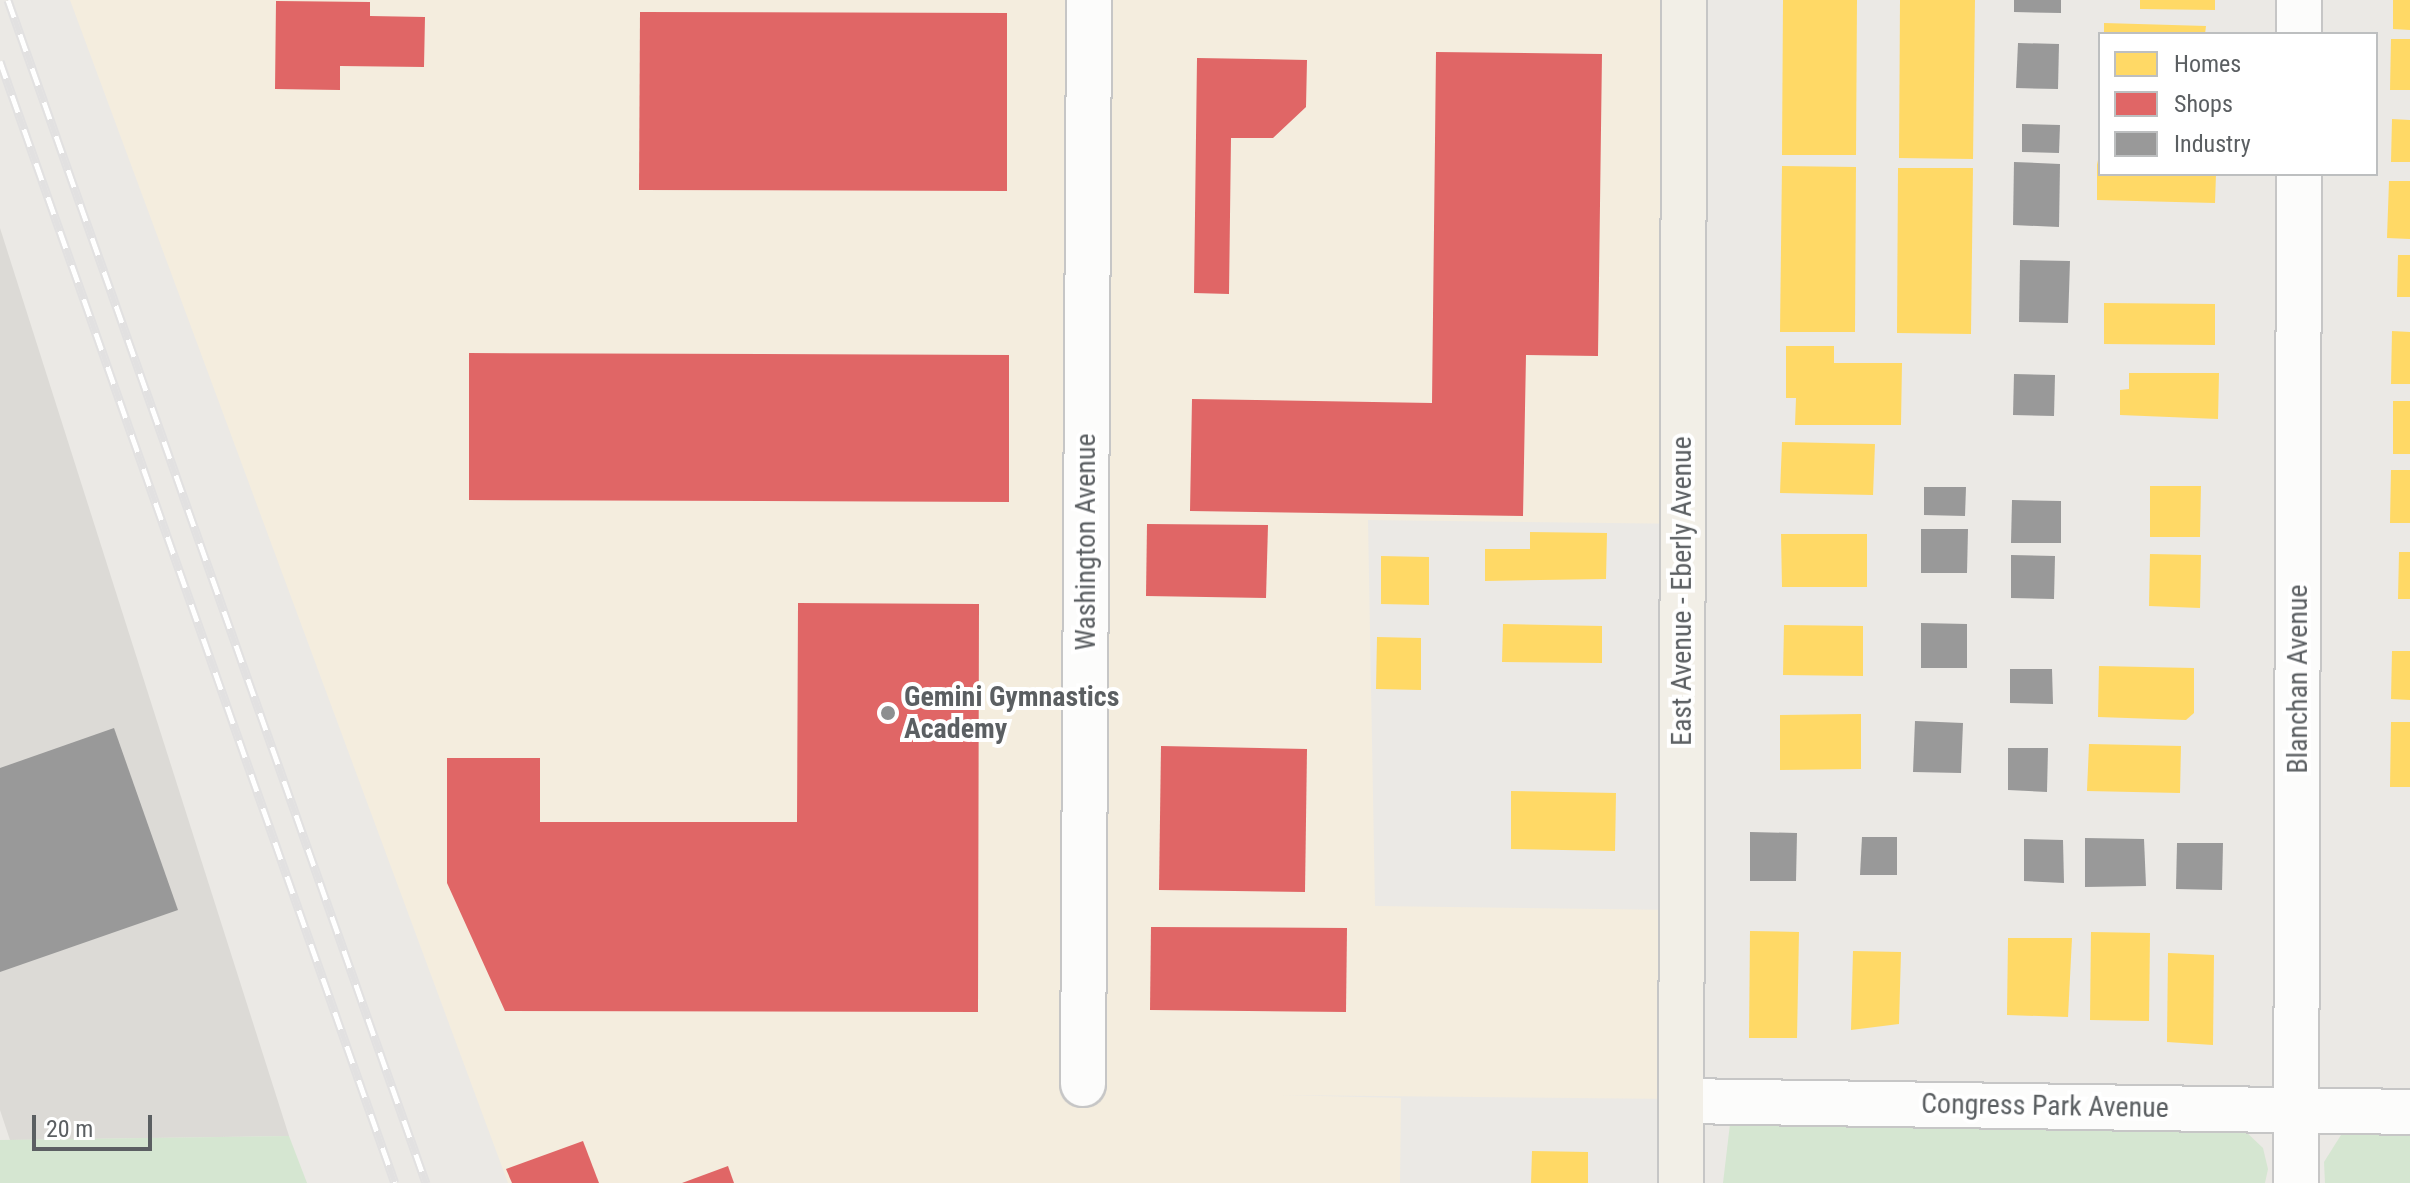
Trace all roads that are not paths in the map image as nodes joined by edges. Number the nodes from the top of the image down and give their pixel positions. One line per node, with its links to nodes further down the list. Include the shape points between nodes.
1 (1089, 0): 6 (street, Washington Avenue)
2 (1684, 0): 7 (main road, East Avenue - Eberly Avenue)
3 (2299, 0): 4 (street)
4 (2299, 32)
5 (2299, 176): 8 (street, Blanchan Avenue)
6 (1083, 1084)
7 (1681, 1101): 8 (street, Congress Park Avenue); 10 (main road, East Avenue - Eberly Avenue)
8 (2298, 1109): 9 (street, Congress Park Avenue); 11 (street, Blanchan Avenue)
9 (2410, 1112)
10 (1681, 1183)
11 (2296, 1183)

